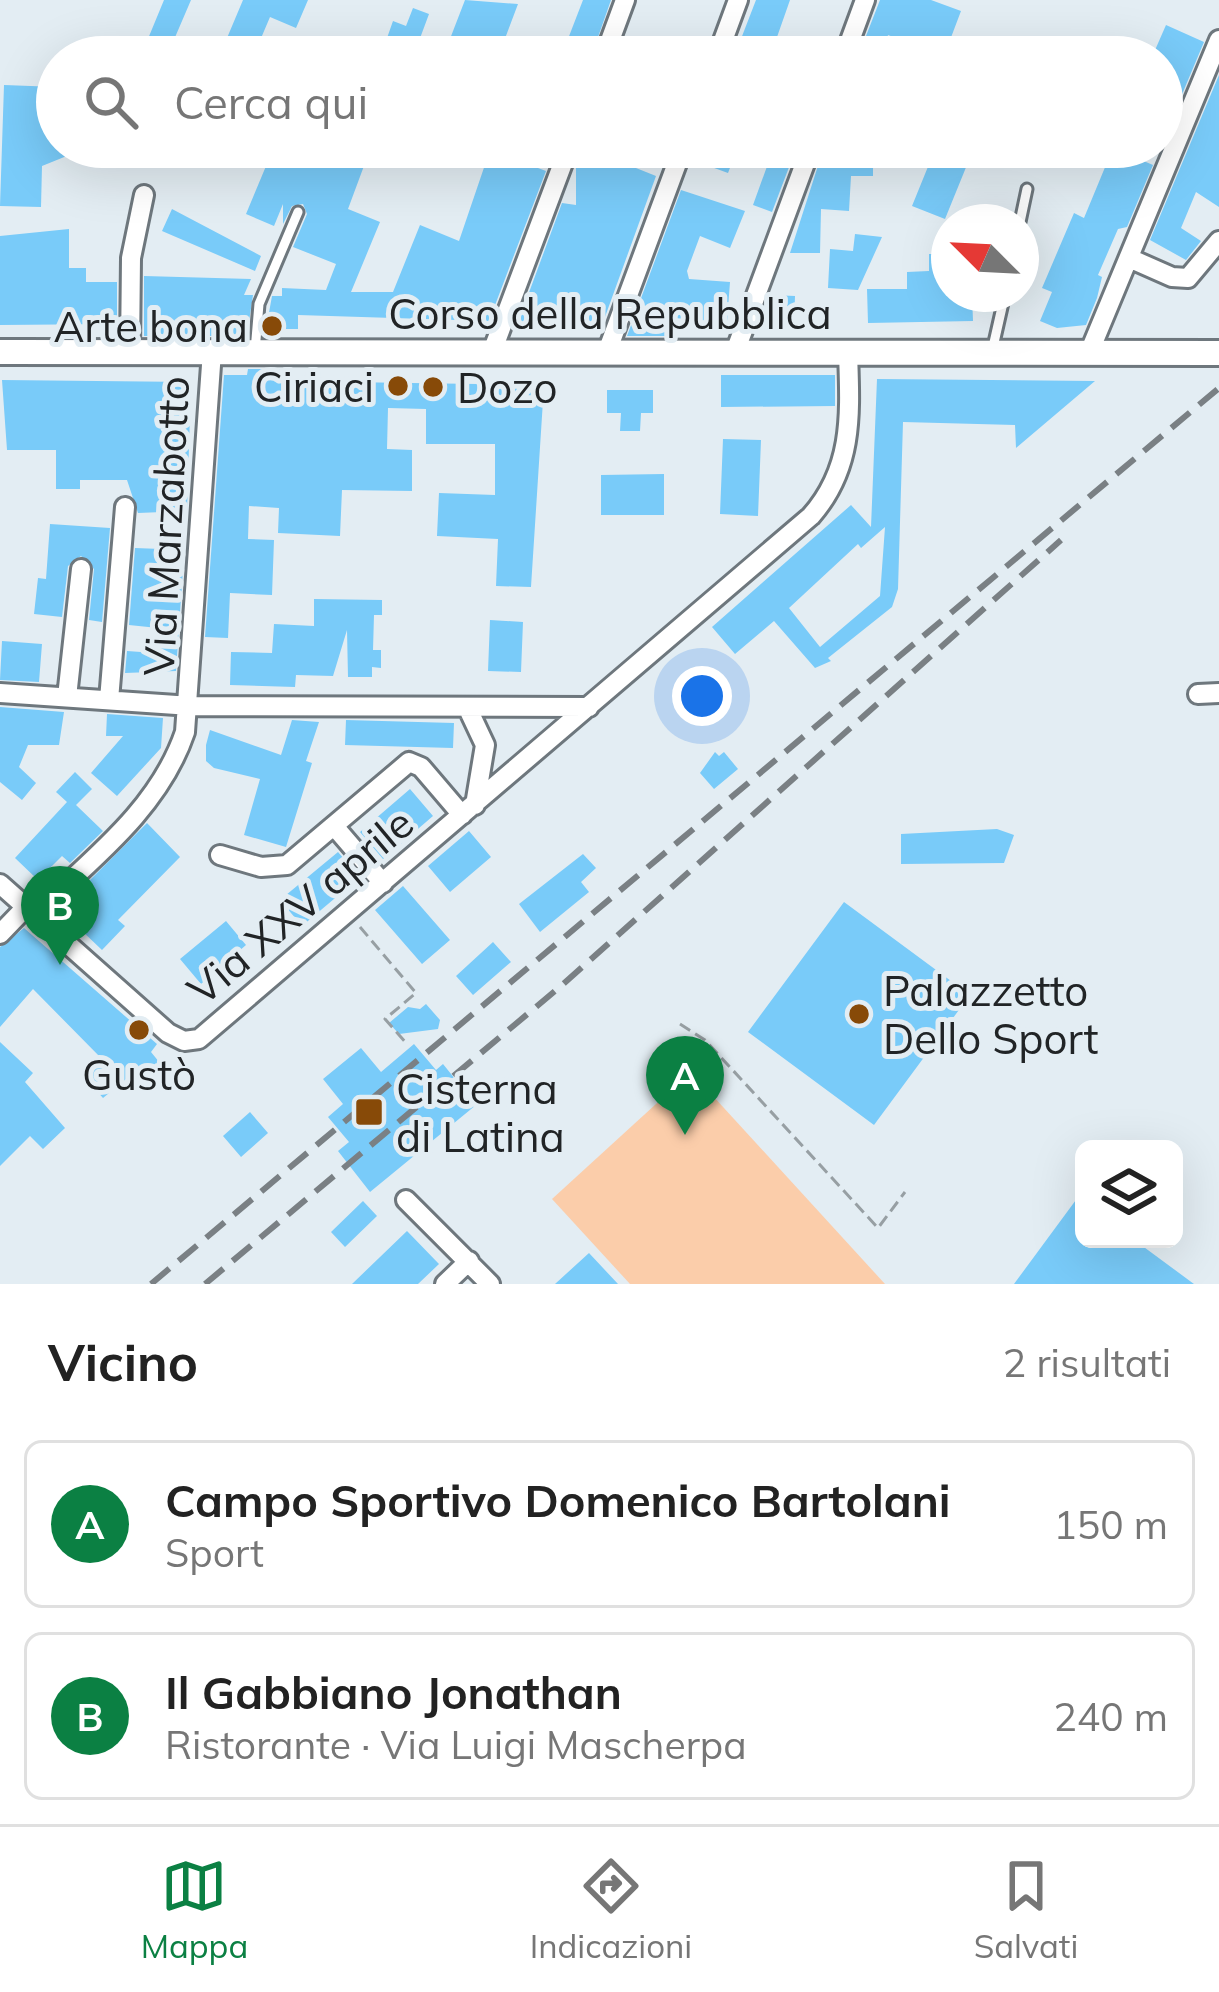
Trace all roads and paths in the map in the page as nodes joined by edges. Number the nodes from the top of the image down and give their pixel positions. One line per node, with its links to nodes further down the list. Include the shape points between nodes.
1 (626, 0): 4 (street)
2 (738, 0): 5 (street)
3 (865, 0): 6 (street)
4 (612, 36)
5 (725, 36)
6 (852, 36)
7 (1219, 40): 8 (street)
8 (1183, 127)
9 (561, 168): 24 (street)
10 (675, 168): 25 (street)
11 (803, 168): 26 (street)
12 (1166, 168): 18 (street)
13 (1027, 189): 15 (lane)
14 (144, 195): 23 (street, via 130,258)
15 (1024, 204)
16 (298, 212): 21 (lane, via 259,304)
17 (1219, 242): 18 (street, via 1184,279)
18 (1129, 258): 29 (street)
19 (1001, 312): 28 (lane)
20 (212, 351): 21 (street, Corso della Repubblica); 23 (street, Corso della Repubblica); 38 (street, Via Marzabotto)
21 (255, 351): 24 (street, Corso della Repubblica)
22 (0, 352): 23 (street, Corso della Repubblica)
23 (130, 352)
24 (492, 352): 25 (street, Corso della Repubblica)
25 (607, 352): 26 (street, Corso della Repubblica)
26 (735, 352): 27 (street, Corso della Repubblica)
27 (848, 352): 28 (street, Corso della Repubblica); 39 (street, Via XXV aprile, via 849,443 817,509)
28 (992, 352): 29 (street, Corso della Repubblica)
29 (1089, 352): 30 (street, Corso della Repubblica)
30 (1219, 353)
31 (125, 507): 37 (street)
32 (81, 569): 36 (street)
33 (0, 693): 36 (street)
34 (1219, 693): 35 (street)
35 (1198, 694)
36 (68, 697): 37 (street)
37 (109, 700): 38 (street)
38 (191, 706): 40 (street); 46 (street, Via Marzabotto, via 154,794)
39 (589, 707): 40 (street); 41 (street, Via XXV aprile)
40 (469, 711): 41 (street, via 485,745)
41 (469, 810): 42 (street, via 410,762); 44 (street, Via XXV aprile)
42 (334, 826): 43 (street, via 282,866); 44 (street)
43 (220, 855)
44 (383, 883): 47 (street, Via XXV aprile)
45 (0, 884): 46 (street)
46 (30, 911): 47 (street, Via XXV aprile, via 184,1041 203,1036); 48 (street, Via Marzabotto)
47 (348, 913): 50 (path)
48 (0, 934)
49 (424, 986): 50 (path)
50 (416, 993): 52 (path, via 385,1018)
51 (680, 1024): 55 (path, via 705,1040 878,1228)
52 (407, 1045)
53 (476, 1128): 54 (path)
54 (484, 1138)
55 (905, 1192)
56 (406, 1200): 57 (street)
57 (469, 1261): 58 (street); 59 (street)
58 (445, 1284)
59 (490, 1284)

